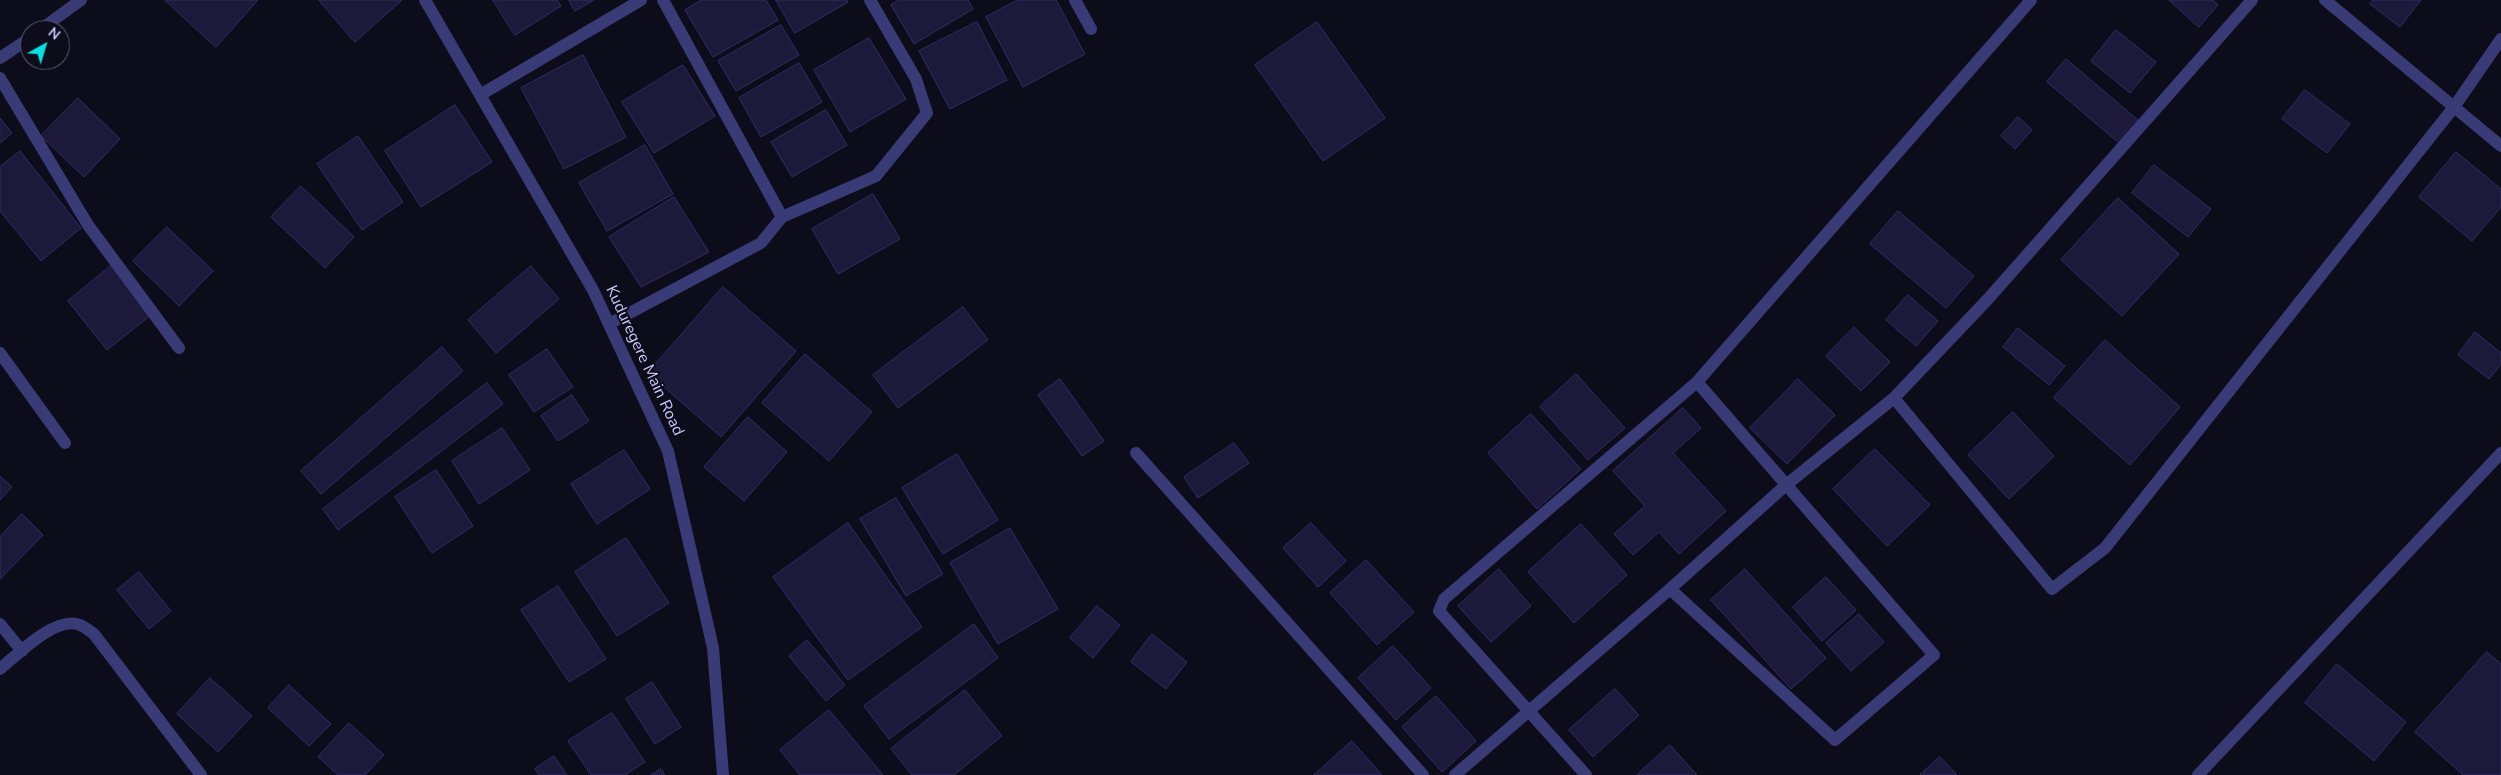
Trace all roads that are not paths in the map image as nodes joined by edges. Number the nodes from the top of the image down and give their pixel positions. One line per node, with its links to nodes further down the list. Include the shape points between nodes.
1 (81, 0): 10 (street)
2 (425, 0): 16 (street, Kuduregere Main Road)
3 (641, 0): 16 (street)
4 (662, 0): 19 (street)
5 (870, 0): 19 (street, via 916,79 927,113 876,176)
6 (1075, 0): 11 (street)
7 (2032, 0): 23 (street)
8 (2252, 0): 24 (street, via 1988,299)
9 (2325, 0): 17 (street)
10 (54, 20)
11 (1091, 29)
12 (2501, 39): 17 (street)
13 (20, 45): 14 (street)
14 (0, 58)
15 (0, 78): 21 (street, via 88,225)
16 (480, 95): 20 (street, Kuduregere Main Road, via 593,290)
17 (2454, 107): 18 (street); 24 (street, via 2105,548 2052,589)
18 (2501, 146)
19 (782, 217): 20 (street, via 761,243)
20 (609, 324): 35 (street, Kuduregere Main Road, via 668,450 713,648)
21 (179, 348)
22 (0, 352): 25 (street)
23 (1697, 382): 28 (street); 33 (street, via 1444,599 1438,611)
24 (1894, 398): 28 (street)
25 (65, 443)
26 (2501, 452): 39 (street)
27 (1136, 453): 36 (street)
28 (1786, 484): 29 (street); 29 (street, via 1934,655 1835,740)
29 (1670, 589): 33 (street)
30 (0, 624): 31 (street)
31 (22, 651): 32 (street); 34 (street, via 63,623 80,625 94,634)
32 (0, 669)
33 (1529, 710): 37 (street); 38 (street)
34 (201, 775)
35 (723, 775)
36 (1423, 775)
37 (1455, 775)
38 (1586, 775)
39 (2198, 775)

